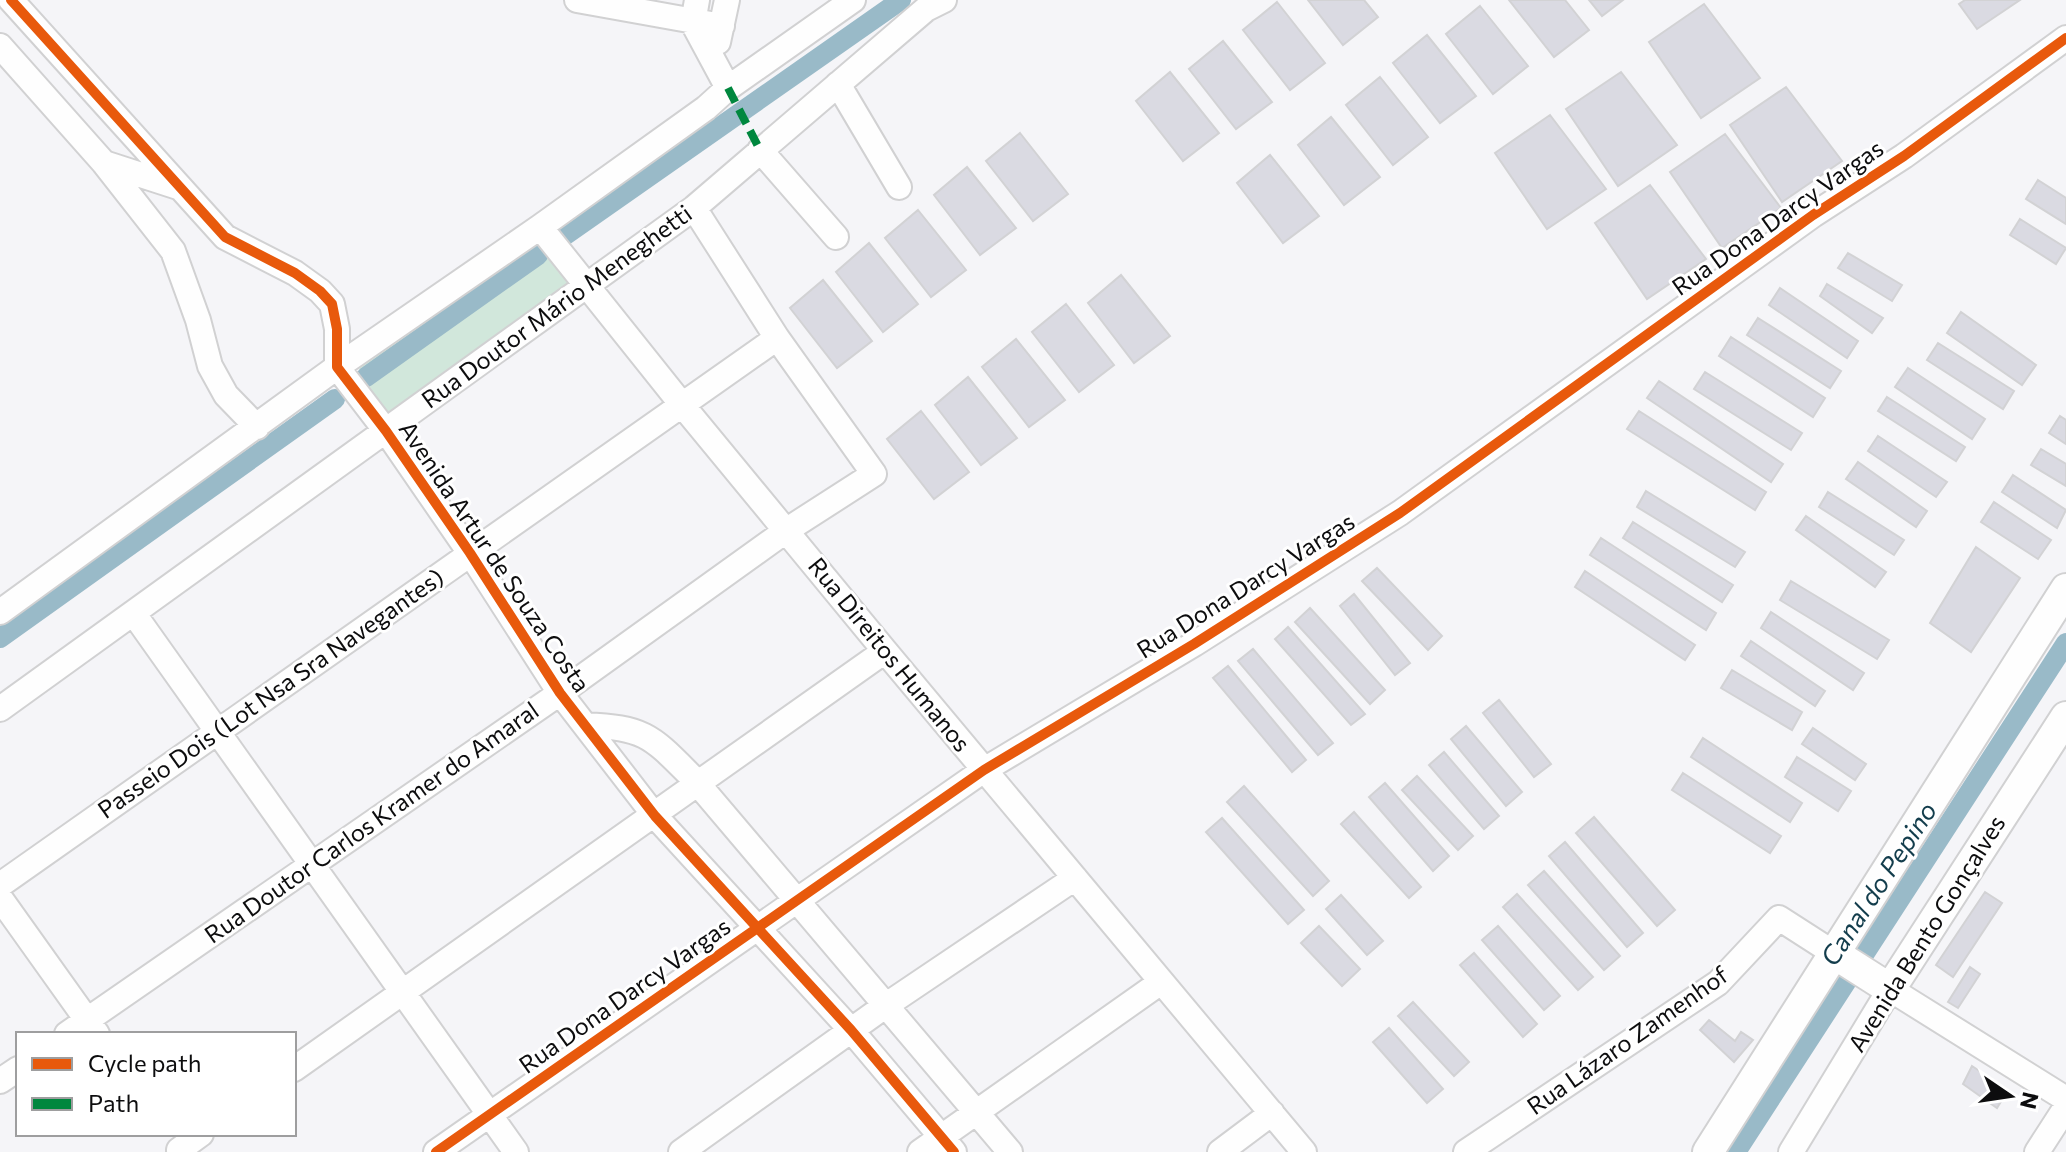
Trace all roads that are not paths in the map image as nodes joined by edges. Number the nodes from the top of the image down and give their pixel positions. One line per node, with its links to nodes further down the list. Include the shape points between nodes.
1 (11, 0): 16 (street)
2 (577, 0): 6 (street)
3 (727, 0): 7 (street)
4 (853, 0): 12 (street)
5 (944, 0): 11 (street, Rua Doutor Mário Meneghetti, via 926,9)
6 (695, 12): 7 (street); 10 (street)
7 (722, 26): 10 (street)
8 (2066, 38): 37 (street, Rua Dona Darcy Vargas, via 1400,513)
9 (0, 46): 14 (street)
10 (714, 60): 12 (street)
11 (838, 84): 13 (street, Rua Doutor Mário Meneghetti); 15 (street)
12 (728, 88): 18 (street)
13 (760, 150): 17 (street, Rua Doutor Mário Meneghetti); 19 (street)
14 (104, 163): 16 (street); 24 (street, via 173,251 210,366 226,395)
15 (899, 187)
16 (181, 188): 22 (street, via 225,237 295,273 332,304)
17 (694, 208): 20 (street, Rua Doutor Mário Meneghetti); 21 (street)
18 (540, 227): 20 (street, Rua Direitos Humanos); 22 (street)
19 (836, 237)
20 (586, 286): 23 (street, Rua Direitos Humanos); 25 (street, Rua Doutor Mário Meneghetti)
21 (777, 338): 23 (street, Passeio Dois (Lot Nsa Sra Navegantes)); 26 (street, Rua Doutor Carlos Kramer do Amaral, via 874,474)
22 (337, 367): 24 (street); 25 (street, Avenida Artur de Souza Costa)
23 (683, 406): 26 (street, Rua Direitos Humanos); 27 (street, Passeio Dois (Lot Nsa Sra Navegantes))
24 (257, 427): 29 (street)
25 (386, 431): 27 (street, Avenida Artur de Souza Costa); 30 (street, Rua Doutor Mário Meneghetti)
26 (787, 530): 31 (street, Rua Direitos Humanos); 32 (street, Rua Doutor Carlos Kramer do Amaral)
27 (470, 553): 32 (street, Avenida Artur de Souza Costa); 36 (street, Passeio Dois (Lot Nsa Sra Navegantes))
28 (2066, 589): 45 (main road)
29 (0, 612)
30 (134, 614): 33 (street, Rua Doutor Mário Meneghetti); 36 (street)
31 (885, 651): 37 (street, Rua Direitos Humanos); 38 (street)
32 (560, 693): 35 (street, Avenida Artur de Souza Costa); 39 (street, Rua Doutor Carlos Kramer do Amaral)
33 (0, 709)
34 (2066, 717): 47 (main road, Avenida Bento Gonçalves)
35 (585, 725): 38 (street, Avenida Artur de Souza Costa); 43 (street, Avenida Artur de Souza Costa, via 637,731 659,744)
36 (217, 732): 39 (street); 41 (street, Passeio Dois (Lot Nsa Sra Navegantes))
37 (984, 770): 40 (street, Rua Direitos Humanos); 43 (street, Rua Dona Darcy Vargas)
38 (655, 816): 44 (street, Avenida Artur de Souza Costa); 48 (street)
39 (312, 865): 48 (street); 50 (street, Rua Doutor Carlos Kramer do Amaral)
40 (1075, 878): 46 (street, Rua Direitos Humanos); 49 (street)
41 (0, 885)
42 (0, 898): 50 (street)
43 (796, 900): 44 (street, Rua Dona Darcy Vargas); 49 (street, Avenida Artur de Souza Costa)
44 (759, 927): 51 (street, Avenida Artur de Souza Costa); 57 (street, Rua Dona Darcy Vargas)
45 (1844, 954): 47 (main road); 68 (street, Rua Lázaro Zamenhof, via 1779,918 1718,983); 69 (main road)
46 (1161, 982): 55 (street); 56 (street, Rua Direitos Humanos)
47 (1889, 983): 53 (street); 70 (street, Avenida Bento Gonçalves)
48 (403, 993): 52 (street); 57 (street)
49 (885, 1006): 51 (street); 55 (street, Avenida Artur de Souza Costa)
50 (84, 1029)
51 (851, 1030): 60 (street, Avenida Artur de Souza Costa); 63 (street)
52 (296, 1068)
53 (2066, 1099)
54 (2066, 1107): 71 (street)
55 (976, 1113): 60 (street); 65 (street, Avenida Artur de Souza Costa)
56 (1272, 1113): 66 (street); 67 (street, Rua Direitos Humanos)
57 (489, 1115): 61 (street, Rua Dona Darcy Vargas); 62 (street)
58 (196, 1136): 59 (street)
59 (175, 1145)
60 (947, 1145): 64 (street)
61 (436, 1152)
62 (516, 1152)
63 (681, 1152)
64 (920, 1152)
65 (1010, 1152)
66 (1220, 1152)
67 (1304, 1152)
68 (1466, 1152)
69 (1708, 1152)
70 (1791, 1152)
71 (2037, 1152)

